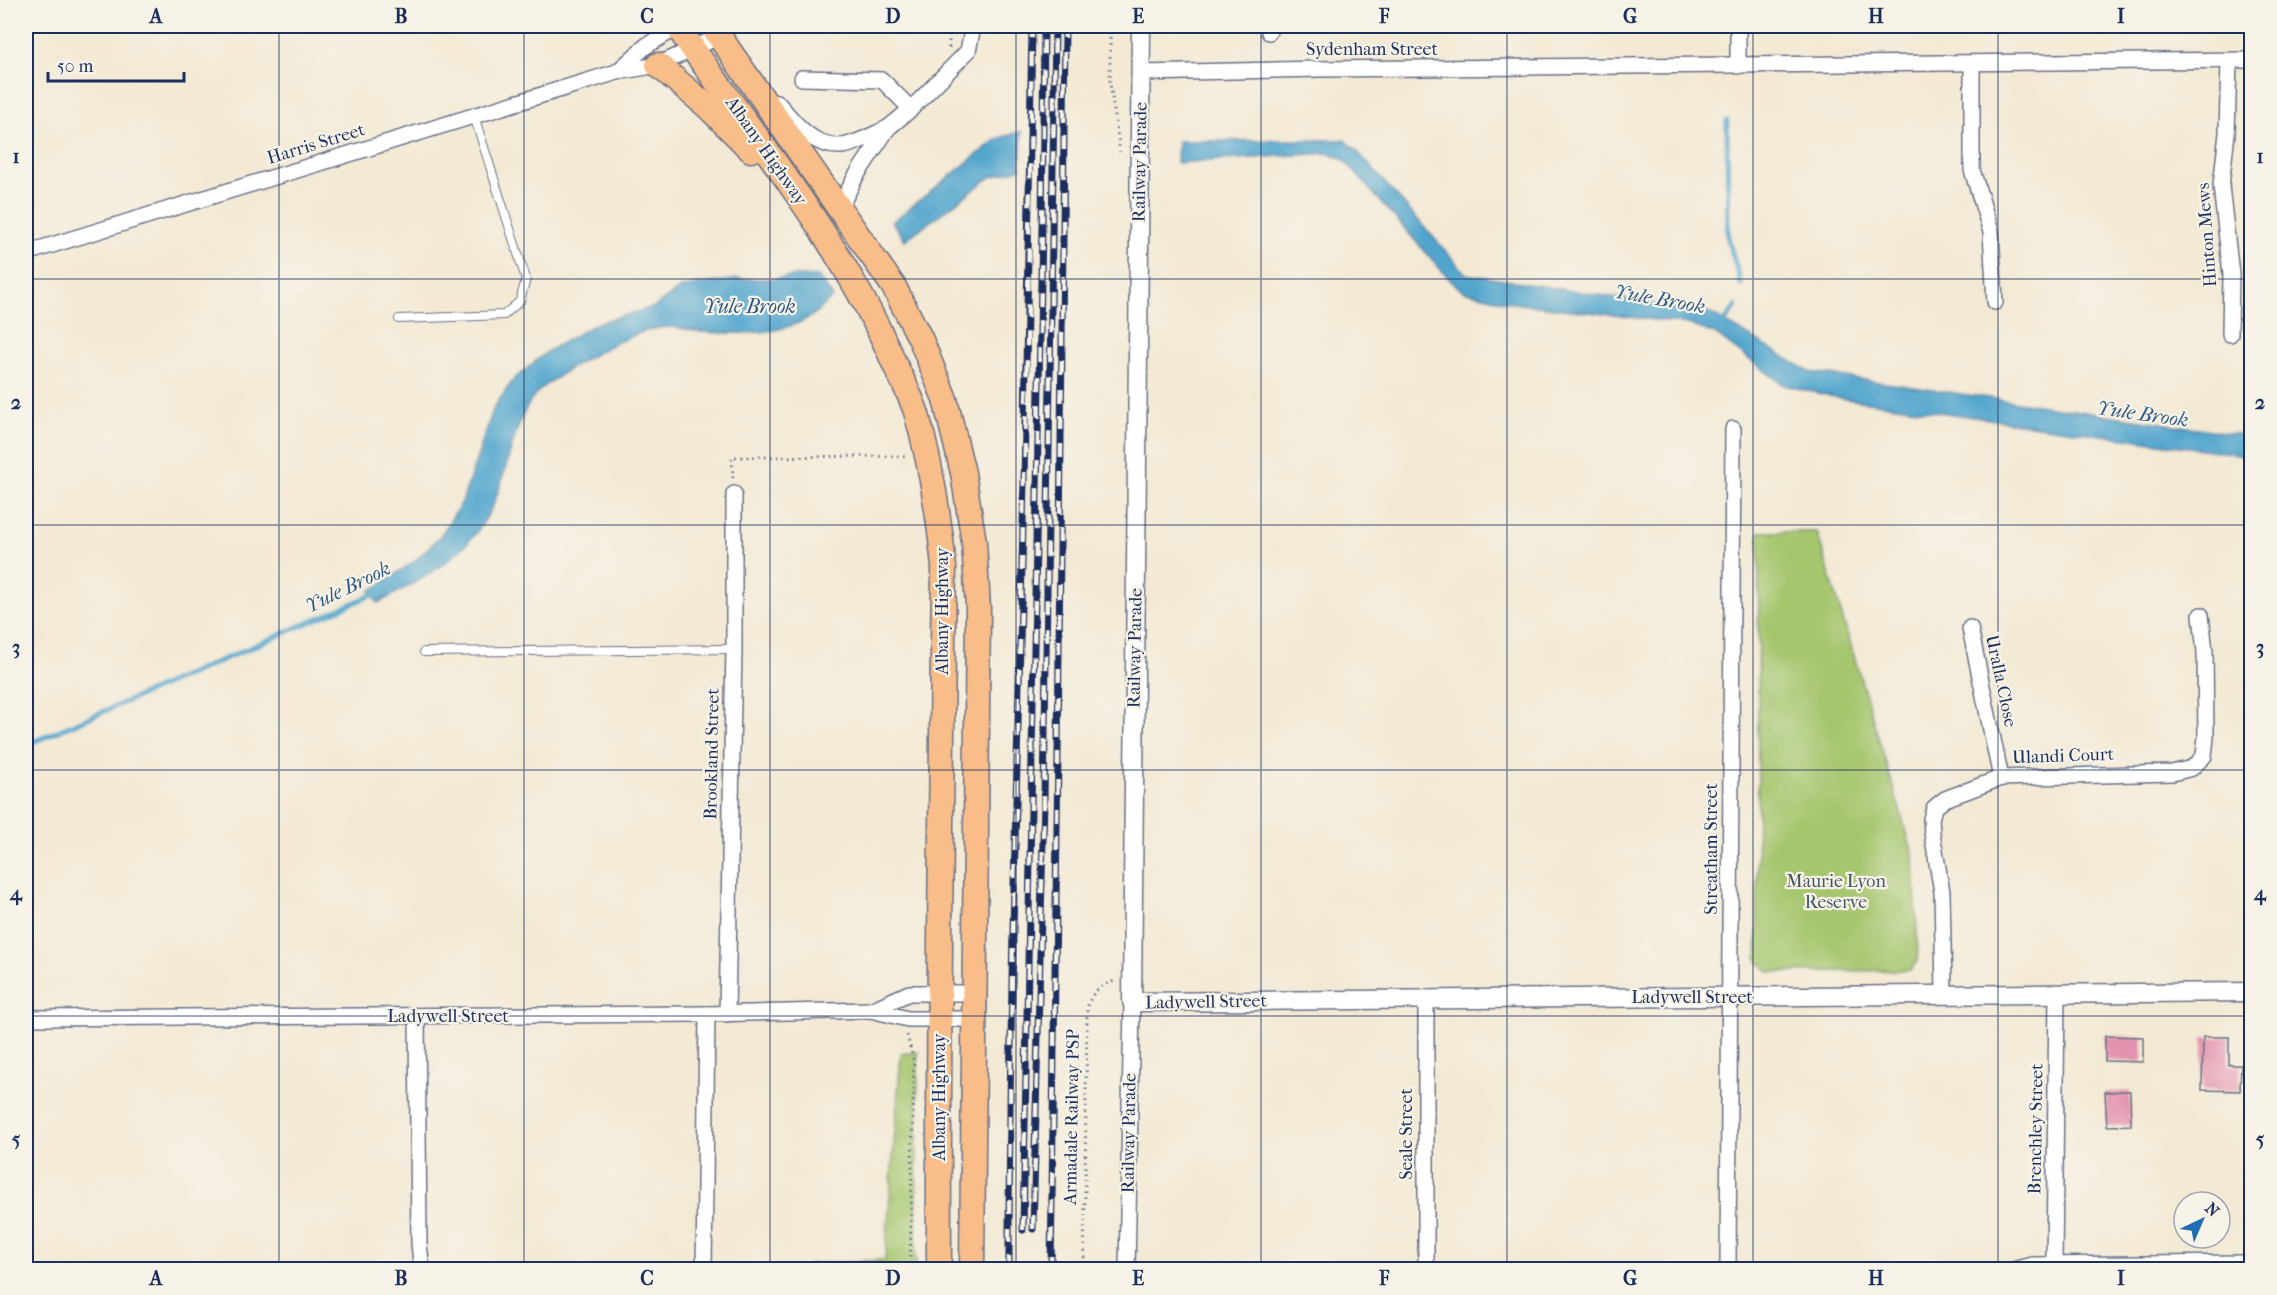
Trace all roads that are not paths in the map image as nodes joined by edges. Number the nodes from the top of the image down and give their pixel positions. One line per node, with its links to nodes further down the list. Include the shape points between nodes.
1 (678, 26): 6 (highway, Albany Highway); 12 (street, Harris Street, via 646,46)
2 (973, 26): 15 (street, via 968,51)
3 (1141, 26): 13 (street, Railway Parade)
4 (1738, 26): 11 (street)
5 (722, 38): 6 (street, Harris Street); 17 (street, via 802,131 815,139 842,146); 18 (highway, Albany Highway)
6 (693, 50): 10 (street, Harris Street); 19 (highway, Albany Highway)
7 (2252, 60): 8 (street, Sydenham Street)
8 (2229, 61): 9 (street, Sydenham Street); 23 (street, Hinton Mews, via 2222,186 2231,274)
9 (1972, 63): 11 (street, Sydenham Street); 21 (street, via 1972,170 1990,232)
10 (658, 65): 12 (street, Harris Street); 19 (highway, via 754,153 786,200)
11 (1738, 66): 13 (street, Sydenham Street)
12 (617, 72): 16 (street, Harris Street)
13 (1141, 73): 38 (street, Railway Parade)
14 (802, 78): 15 (street, via 882,80)
15 (911, 109): 17 (street)
16 (474, 116): 20 (street, Harris Street); 22 (lane, via 526,279 520,301 504,315)
17 (888, 128): 18 (street)
18 (840, 207): 33 (highway, Albany Highway, via 894,287 921,340 945,399 963,473 974,542 978,608)
19 (814, 220): 31 (highway, Albany Highway, via 882,331 916,414 939,519 944,567)
20 (26, 254)
21 (1995, 302)
22 (399, 320)
23 (2230, 334)
24 (1733, 429): 36 (street, Streatham Street)
25 (734, 494): 28 (street, Brookland Street)
26 (2201, 615): 30 (street, Ulandi Court, via 2206,737 2204,756 2192,768 2172,773)
27 (1970, 628): 30 (street, Uralla Close)
28 (734, 649): 29 (lane); 41 (street, Brookland Street)
29 (424, 652)
30 (2001, 778): 34 (street, Ulandi Court, via 1945,799 1934,808 1931,819 1942,891)
31 (938, 992): 33 (street, Ladywell Street); 39 (street, Ladywell Street, via 909,993); 44 (highway, Albany Highway)
32 (2252, 992): 35 (street, Ladywell Street)
33 (974, 993): 45 (highway, Albany Highway)
34 (1944, 993): 35 (street, Ladywell Street); 36 (street, Ladywell Street)
35 (2057, 994): 47 (street, Brenchley Street)
36 (1730, 997): 37 (street, Ladywell Street); 54 (street, Streatham Street)
37 (1426, 998): 38 (street, Ladywell Street); 53 (street, Seale Street)
38 (1132, 1002): 52 (street, Railway Parade)
39 (871, 1010): 41 (street, Ladywell Street); 44 (street, Ladywell Street, via 908,1019)
40 (707, 1014): 41 (street, Ladywell Street); 42 (street, Ladywell Street); 49 (street)
41 (727, 1014)
42 (417, 1016): 43 (street, Ladywell Street); 48 (street)
43 (26, 1018)
44 (939, 1019): 45 (street, Ladywell Street); 50 (highway, Albany Highway)
45 (974, 1019): 51 (highway, Albany Highway)
46 (2252, 1263): 47 (street)
47 (2054, 1265): 55 (street)
48 (422, 1269)
49 (704, 1269)
50 (939, 1269)
51 (972, 1269)
52 (1127, 1269)
53 (1426, 1269)
54 (1728, 1269)
55 (2013, 1269)

